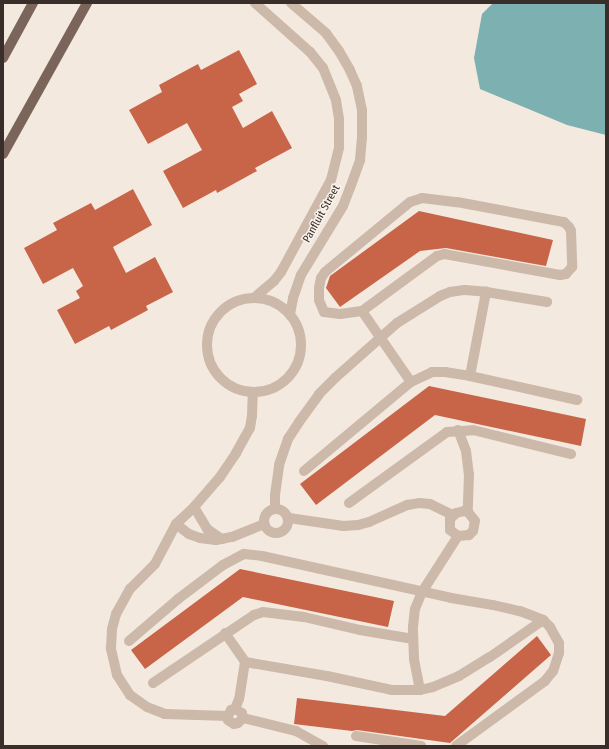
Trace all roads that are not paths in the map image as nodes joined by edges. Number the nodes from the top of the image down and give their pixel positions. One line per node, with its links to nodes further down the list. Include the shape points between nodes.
1 (33, 3): 5 (main road)
2 (87, 3): 6 (main road)
3 (255, 3): 8 (street, Panfluit Street, via 310,52 323,68 336,100 339,147 331,180 290,256 274,281)
4 (291, 3): 11 (street, Panfluit Street, via 326,33 350,70 357,86 362,110 362,138 360,160 343,206 302,275)
5 (3, 58)
6 (3, 154)
7 (486, 292): 9 (street); 12 (street, via 465,290 440,296); 13 (street)
8 (254, 297): 11 (street, Panfluit Street, via 268,299); 15 (street, Panfluit Street, via 227,306 216,317 209,330 207,344 209,359 215,372 239,389)
9 (547, 302)
10 (362, 311): 10 (street, via 340,314 324,312 319,300 321,278 333,264 410,202 422,198 458,202 564,222 569,227 573,263 566,274 445,254 437,256); 12 (street)
11 (290, 314): 15 (street, Panfluit Street, via 298,327 302,342 300,358 293,372 282,382 268,390)
12 (380, 337): 14 (street); 22 (street, via 319,394 288,439 279,465 274,495)
13 (470, 376): 14 (street, via 432,372); 16 (street)
14 (411, 382): 19 (street)
15 (253, 392): 21 (street, via 250,428 220,477)
16 (577, 400)
17 (458, 430): 18 (street, via 473,430); 20 (street, via 439,436); 23 (street, via 466,451 469,474)
18 (571, 454)
19 (304, 471)
20 (349, 502)
21 (194, 507): 26 (street); 29 (street, via 207,528)
22 (275, 509): 25 (street, via 284,511); 27 (street, via 266,514)
23 (468, 512): 24 (street, via 460,511); 28 (street, via 475,521 473,532)
24 (452, 515): 25 (street, via 430,504 419,503 407,505 358,525 343,526); 28 (street, via 449,525 453,534)
25 (288, 518): 27 (street, via 287,528 279,534 269,532)
26 (176, 524): 29 (street, via 189,534 200,538); 39 (street, via 155,564 130,589 116,614 111,648 114,666 123,686 147,707 165,714)
27 (264, 524): 29 (street, via 245,533)
28 (458, 536): 30 (street)
29 (222, 539)
30 (422, 592): 31 (street, via 513,610); 33 (street, via 415,609); 34 (street, via 244,554 223,565 195,586)
31 (543, 620): 37 (street, via 459,676); 44 (street, via 559,643 559,653 553,671 545,681)
32 (226, 633): 33 (street, via 254,615 273,612); 35 (street); 36 (street)
33 (413, 639): 37 (street)
34 (129, 641)
35 (245, 662): 37 (street, via 392,690); 38 (street)
36 (153, 684)
37 (420, 690)
38 (235, 709): 39 (street, via 231,710); 40 (street, via 242,713)
39 (228, 716): 40 (street, via 228,720 234,724)
40 (243, 718): 42 (street, via 296,731)
41 (356, 736): 43 (street)
42 (323, 746)
43 (421, 746)
44 (456, 746)

